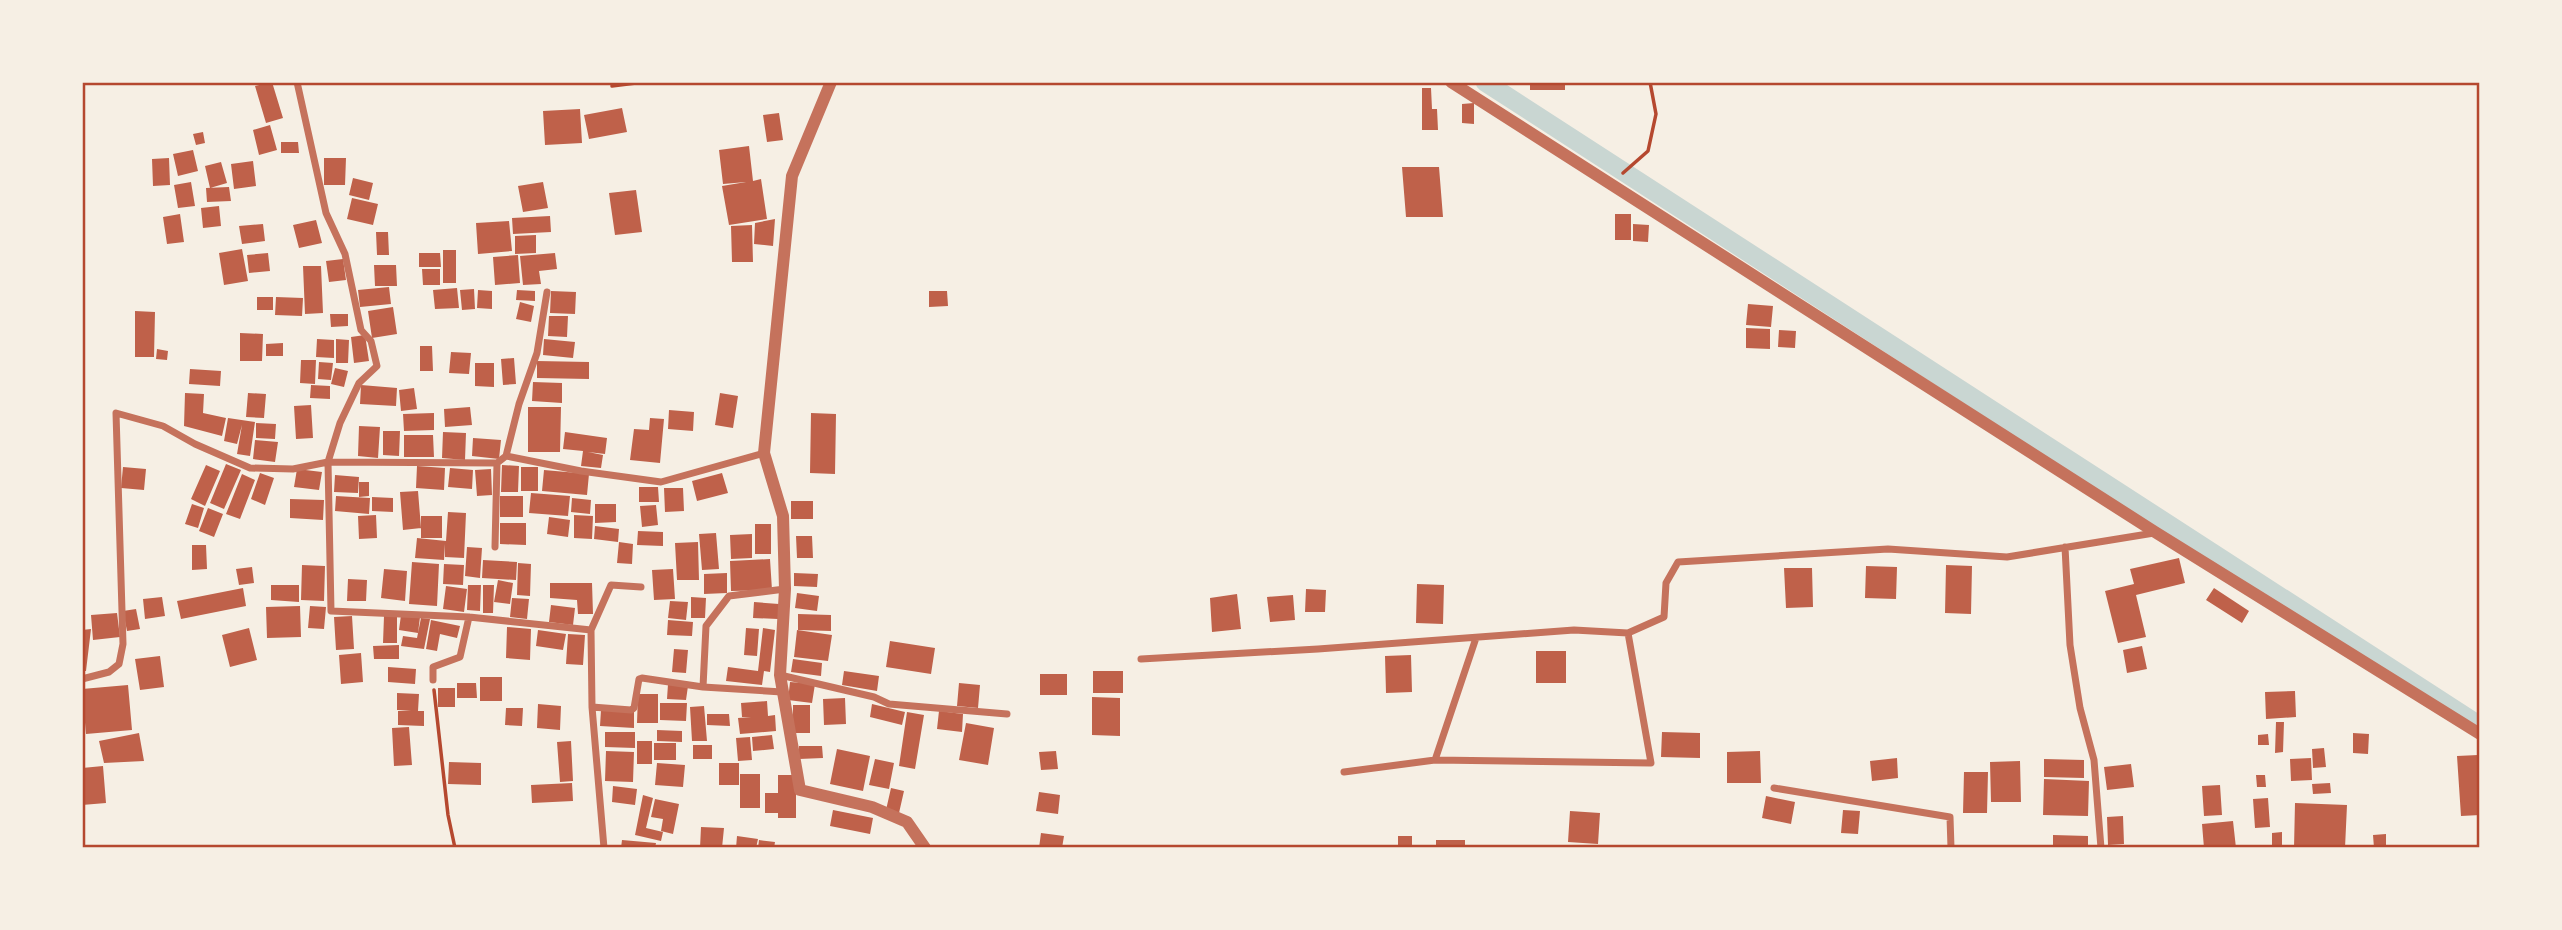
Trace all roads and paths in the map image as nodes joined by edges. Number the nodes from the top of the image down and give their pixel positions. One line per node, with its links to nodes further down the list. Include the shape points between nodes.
1 (297, 82): 11 (street, via 326,213 345,254 361,330 371,341 377,366 359,383)
2 (644, 82): 6 (path)
3 (831, 82): 9 (street, via 792,176)
4 (1451, 82): 7 (street)
5 (1650, 82): 7 (path, via 1656,114 1648,151)
6 (612, 86)
7 (1612, 186): 13 (street)
8 (547, 292): 10 (street, via 537,353)
9 (764, 453): 10 (street, via 661,482); 17 (street, via 783,516)
10 (506, 456): 12 (street)
11 (328, 462): 12 (street); 18 (street, via 331,611); 24 (street, via 293,469 250,468 163,426 116,413 122,644 119,664 109,672)
12 (497, 463): 14 (street)
13 (2155, 532): 15 (street); 30 (street)
14 (495, 547)
15 (2065, 547): 20 (street, via 2007,556 1888,549 1678,562 1666,583 1664,617); 38 (street, via 2070,645 2094,760)
16 (641, 587): 19 (street, via 611,585)
17 (785, 589): 23 (street); 26 (street, via 729,596 706,625)
18 (469, 617): 19 (street); 25 (street, via 460,657 433,667)
19 (591, 630): 28 (street)
20 (1628, 633): 21 (street, via 1574,630); 31 (street, via 1651,763)
21 (1476, 638): 22 (street); 31 (street)
22 (1141, 659)
23 (780, 674): 27 (street); 29 (street, via 889,704)
24 (82, 679)
25 (433, 680): 34 (path)
26 (703, 687): 27 (street); 28 (street, via 642,678 631,710)
27 (782, 692): 36 (street, via 800,790 872,807 907,822)
28 (592, 707): 35 (street)
29 (1007, 714)
30 (2480, 734)
31 (1435, 760): 32 (street)
32 (1345, 772)
33 (1774, 788): 37 (street, via 1950,817)
34 (455, 848)
35 (604, 848)
36 (925, 848)
37 (1951, 848)
38 (2101, 848)

